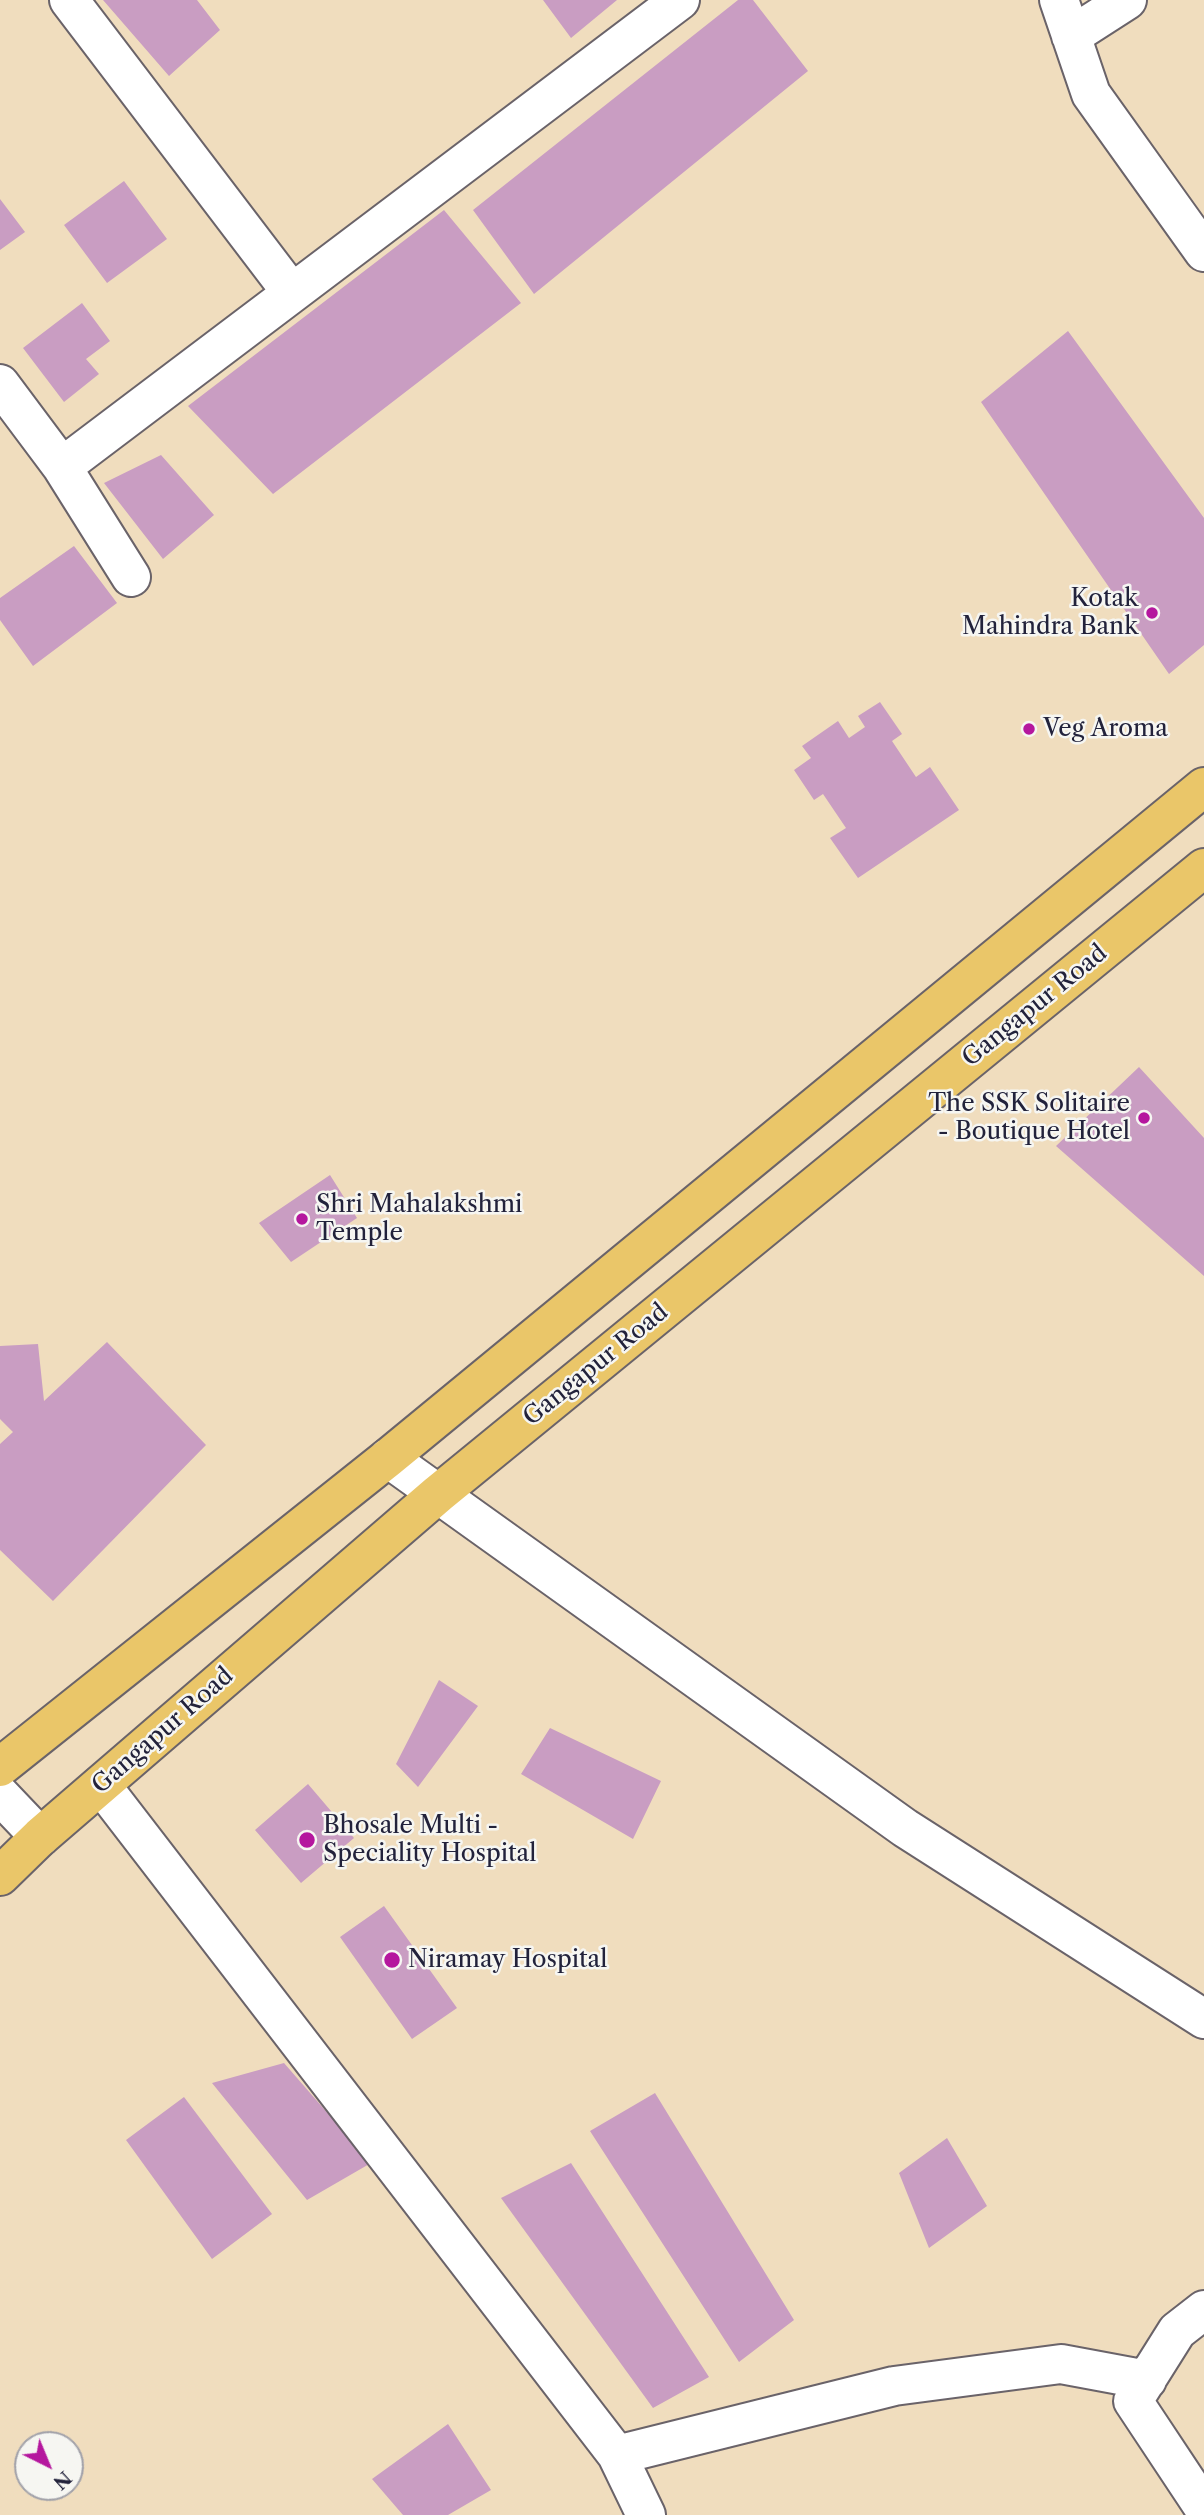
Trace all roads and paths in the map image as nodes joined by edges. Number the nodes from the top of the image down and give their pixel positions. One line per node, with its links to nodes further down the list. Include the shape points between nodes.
1 (69, 0): 7 (street)
2 (680, 0): 7 (street)
3 (1059, 0): 5 (street)
4 (1126, 0): 5 (street)
5 (1071, 36): 6 (street, via 1091,94)
6 (1204, 252)
7 (292, 293): 9 (street)
8 (0, 384): 9 (street)
9 (62, 467): 10 (street)
10 (131, 577)
11 (1204, 787): 13 (main road)
12 (1204, 868): 14 (main road, Gangapur Road)
13 (388, 1458): 14 (street); 15 (main road)
14 (438, 1494): 16 (main road, Gangapur Road); 20 (street, via 905,1828)
15 (0, 1767)
16 (101, 1785): 18 (main road, Gangapur Road); 23 (street)
17 (0, 1795): 18 (street)
18 (40, 1838): 19 (main road, Gangapur Road)
19 (0, 1876)
20 (1204, 2019)
21 (1204, 2310): 22 (street, via 1177,2331)
22 (1147, 2380): 23 (street, via 1061,2364 894,2386); 24 (street, via 1133,2401)
23 (617, 2455): 25 (street)
24 (1204, 2508)
25 (646, 2515)

